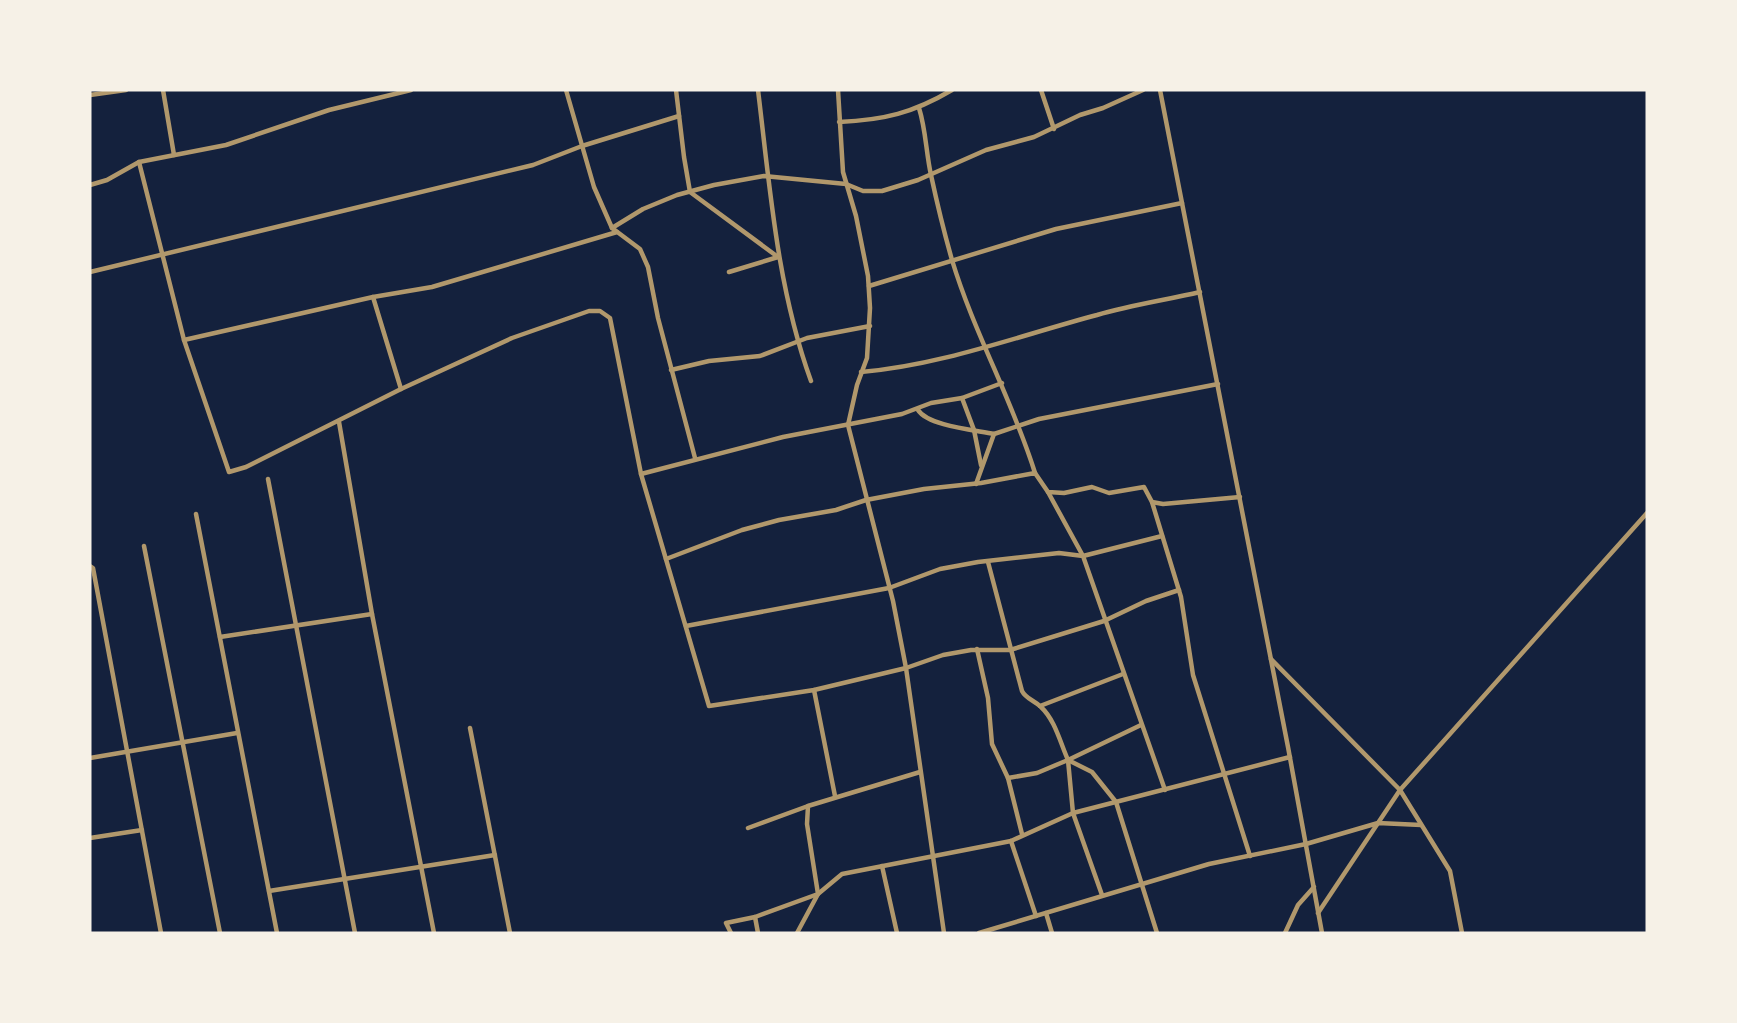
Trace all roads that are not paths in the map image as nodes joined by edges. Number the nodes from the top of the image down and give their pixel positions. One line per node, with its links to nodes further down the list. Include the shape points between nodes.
1 (126, 90): 12 (street)
2 (163, 90): 18 (street)
3 (411, 90): 18 (street, via 329,110 226,145)
4 (566, 90): 17 (street)
5 (676, 90): 14 (street)
6 (758, 90): 21 (street)
7 (838, 90): 15 (street)
8 (952, 90): 13 (street)
9 (1041, 90): 16 (street)
10 (1143, 90): 16 (street)
11 (1160, 90): 25 (street)
12 (90, 94)
13 (919, 108): 15 (street, via 869,120); 20 (street)
14 (679, 116): 17 (street); 24 (street)
15 (839, 122): 22 (street)
16 (1054, 129): 20 (street, via 986,150)
17 (582, 146): 26 (street); 28 (street, via 533,165)
18 (174, 155): 19 (street)
19 (139, 162): 23 (street); 28 (street)
20 (931, 174): 22 (street, via 882,190 862,191); 30 (street)
21 (769, 177): 22 (street); 24 (street); 29 (street)
22 (846, 184): 33 (street)
23 (90, 185)
24 (690, 192): 26 (street, via 643,209); 29 (street)
25 (1182, 203): 30 (street, via 1056,229); 34 (street)
26 (612, 228): 27 (street)
27 (617, 232): 35 (street, via 432,287); 40 (street, via 640,249 648,267)
28 (162, 254): 31 (street); 37 (street)
29 (778, 258): 32 (street); 38 (street)
30 (952, 260): 33 (street); 39 (street)
31 (90, 272)
32 (729, 272)
33 (869, 286): 36 (street)
34 (1200, 292): 39 (street, via 1098,314); 44 (street)
35 (374, 297): 37 (street); 45 (street)
36 (870, 326): 38 (street); 41 (street, via 867,358)
37 (184, 340): 48 (street, via 229,472)
38 (797, 342): 40 (street, via 760,356 708,361); 42 (street)
39 (983, 348): 41 (street, via 904,368); 43 (street)
40 (671, 370): 53 (street)
41 (861, 372): 49 (street)
42 (811, 381)
43 (1002, 383): 46 (street); 50 (street)
44 (1218, 384): 50 (street); 60 (street)
45 (401, 389): 48 (street); 56 (street, via 512,338 588,311 600,311 610,318)
46 (962, 398): 47 (street, via 931,403); 51 (street)
47 (918, 410): 49 (street); 51 (street, via 936,422)
48 (339, 422): 73 (street)
49 (848, 425): 53 (street); 61 (street)
50 (1019, 426): 52 (street); 55 (street)
51 (974, 430): 52 (street); 54 (street)
52 (994, 434): 54 (street)
53 (695, 458): 56 (street)
54 (981, 466): 58 (street)
55 (1035, 473): 58 (street); 59 (street)
56 (641, 474): 68 (street)
57 (268, 479): 75 (street)
58 (976, 484): 61 (street)
59 (1048, 492): 62 (street, via 1092,487 1109,493 1144,486); 67 (street)
60 (1240, 497): 62 (street); 80 (street)
61 (866, 500): 68 (street, via 742,530); 71 (street)
62 (1152, 502): 65 (street)
63 (1647, 513): 97 (street)
64 (196, 514): 77 (street)
65 (1162, 536): 67 (street); 72 (street)
66 (144, 546): 88 (street)
67 (1083, 556): 69 (street, via 1059,554); 74 (street)
68 (666, 560): 76 (street)
69 (988, 562): 71 (street, via 940,569); 79 (street)
70 (90, 566): 89 (street)
71 (889, 588): 76 (street); 81 (street)
72 (1179, 590): 74 (street); 94 (street, via 1188,653)
73 (372, 614): 75 (street); 113 (street)
74 (1104, 621): 79 (street); 82 (street)
75 (295, 624): 77 (street); 115 (street)
76 (686, 626): 83 (street, via 709,706)
77 (220, 637): 87 (street)
78 (977, 649): 79 (street); 81 (street); 95 (street, via 988,698 992,744)
79 (1010, 650): 84 (street, via 1025,696)
80 (1269, 657): 90 (street); 97 (street)
81 (906, 668): 83 (street); 93 (street)
82 (1123, 674): 84 (street); 85 (street)
83 (814, 690): 98 (street)
84 (1040, 706): 92 (street, via 1053,722)
85 (1141, 724): 92 (street); 96 (street)
86 (470, 728): 110 (street)
87 (237, 733): 88 (street); 118 (street)
88 (182, 743): 89 (street); 127 (street)
89 (128, 752): 91 (street); 105 (street)
90 (1290, 757): 94 (street); 109 (street)
91 (90, 758)
92 (1068, 760): 95 (street, via 1036,773); 99 (street, via 1092,772); 101 (street)
93 (920, 772): 98 (street); 112 (street)
94 (1223, 775): 96 (street); 111 (street)
95 (1008, 778): 106 (street)
96 (1165, 790): 99 (street)
97 (1400, 790): 102 (street); 103 (street)
98 (835, 796): 100 (street)
99 (1116, 802): 101 (street); 116 (street)
100 (808, 806): 104 (street); 119 (street, via 807,824)
101 (1072, 813): 106 (street); 120 (street)
102 (1378, 823): 103 (street); 109 (street); 122 (street)
103 (1421, 825): 143 (street, via 1450,872)
104 (748, 828)
105 (142, 830): 107 (street); 126 (street)
106 (1022, 834): 108 (street)
107 (90, 838)
108 (1011, 841): 112 (street); 123 (street)
109 (1306, 844): 111 (street); 117 (street)
110 (495, 855): 113 (street); 131 (street)
111 (1250, 856): 116 (street)
112 (931, 857): 114 (street); 136 (street)
113 (421, 866): 115 (street); 130 (street)
114 (882, 866): 119 (street, via 842,874); 135 (street)
115 (345, 879): 118 (street); 129 (street)
116 (1142, 883): 120 (street); 125 (street)
117 (1314, 886): 122 (street); 141 (street, via 1298,905)
118 (269, 891): 128 (street)
119 (818, 894): 124 (street); 134 (street)
120 (1102, 895): 121 (street)
121 (1046, 913): 123 (street); 138 (street)
122 (1318, 913): 142 (street)
123 (1036, 916): 137 (street)
124 (755, 917): 132 (street, via 726,923); 133 (street)
125 (1154, 926): 139 (street); 140 (street)
126 (161, 933)
127 (220, 933)
128 (277, 933)
129 (355, 933)
130 (434, 933)
131 (510, 933)
132 (731, 933)
133 (758, 933)
134 (797, 933)
135 (897, 933)
136 (944, 933)
137 (980, 933)
138 (1052, 933)
139 (1150, 933)
140 (1157, 933)
141 (1285, 933)
142 (1322, 933)
143 (1462, 933)

